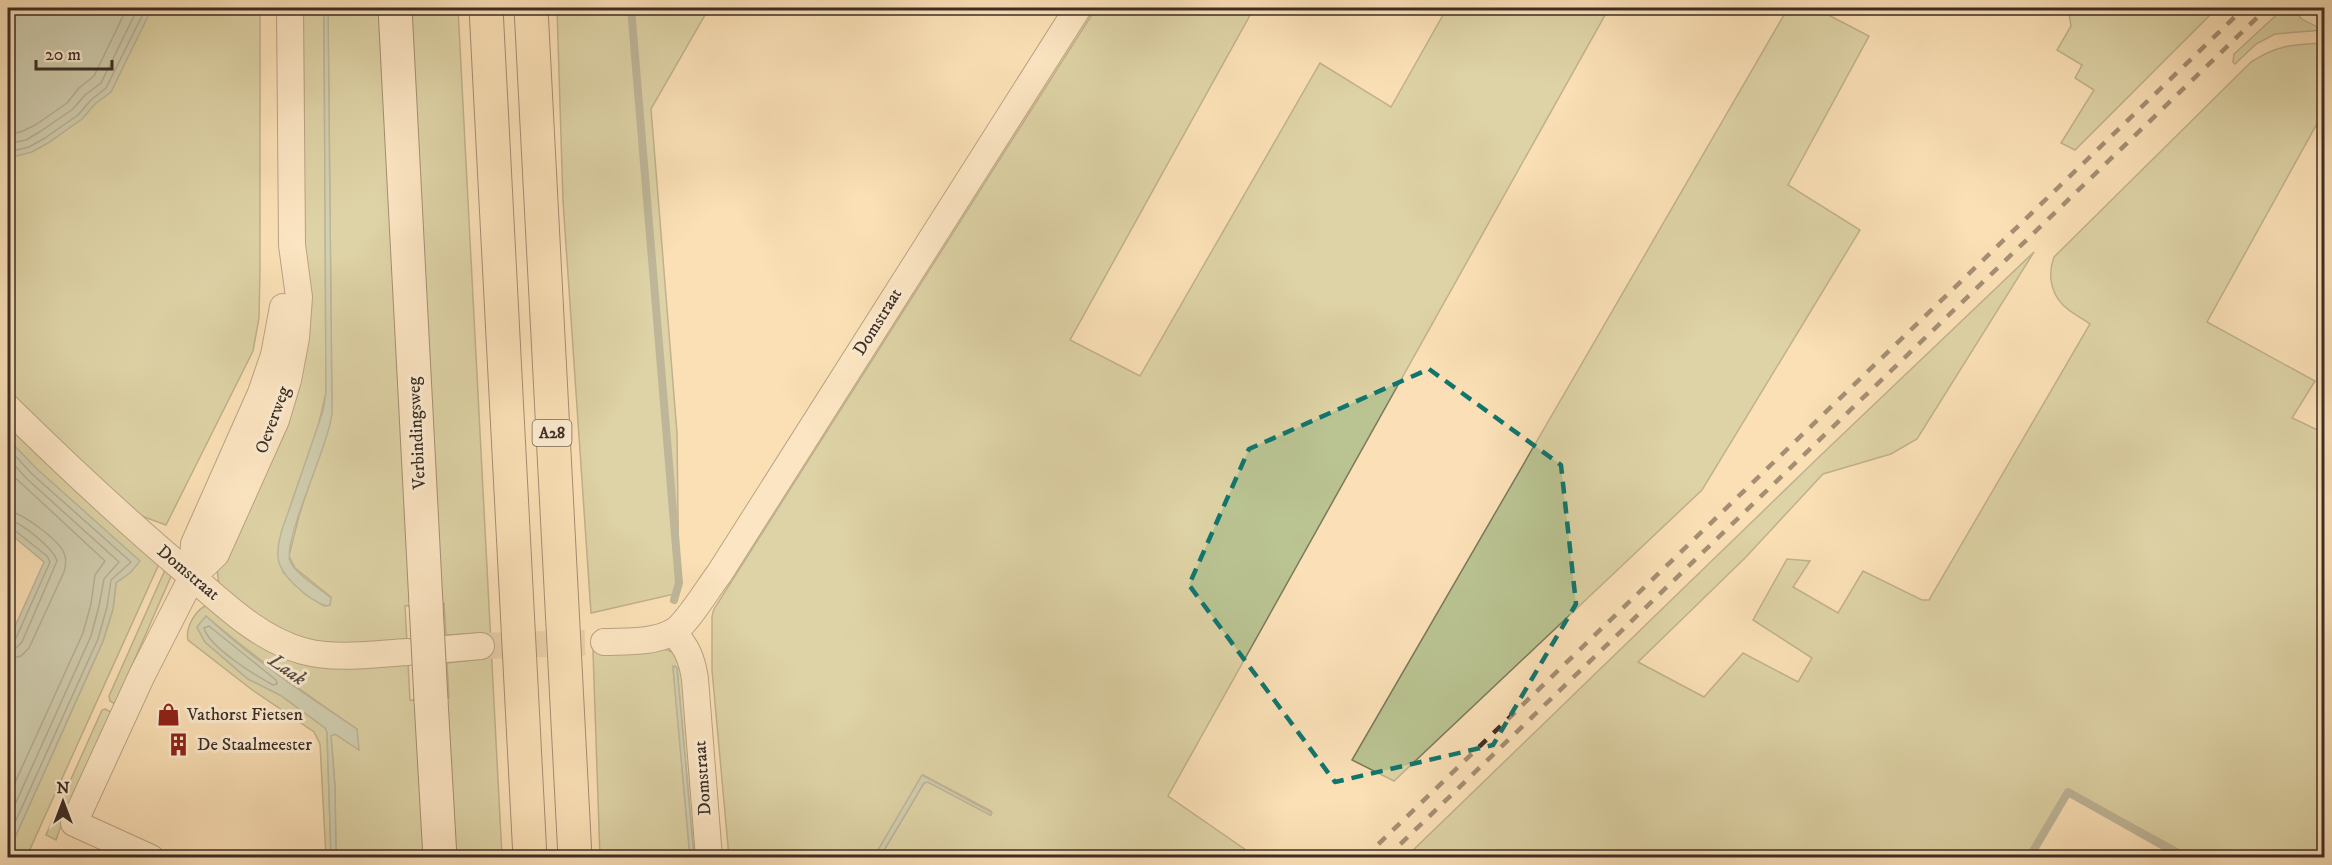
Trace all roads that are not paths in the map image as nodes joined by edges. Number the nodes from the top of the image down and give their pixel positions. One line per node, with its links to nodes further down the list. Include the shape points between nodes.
1 (290, 8): 9 (street, Oeverweg, via 292,246 298,285 292,365 258,461 216,554)
2 (395, 8): 16 (main road, Verbindingsweg, bridge)
3 (486, 8): 17 (highway, A28)
4 (531, 8): 18 (highway, A28)
5 (1078, 8): 10 (street, Domstraat, via 719,574)
6 (2310, 8): 7 (street)
7 (2325, 15)
8 (8, 408): 9 (street, Domstraat, via 106,503)
9 (192, 577): 14 (street, Domstraat, via 258,630 292,647 331,655); 15 (street, Oeverweg, via 74,823)
10 (673, 632): 11 (street, via 637,641); 19 (street, Domstraat, via 686,646 695,678)
11 (604, 642)
12 (481, 646): 13 (street)
13 (446, 649)
14 (408, 652)
15 (150, 858)
16 (440, 858)
17 (530, 858)
18 (575, 858)
19 (710, 858)

